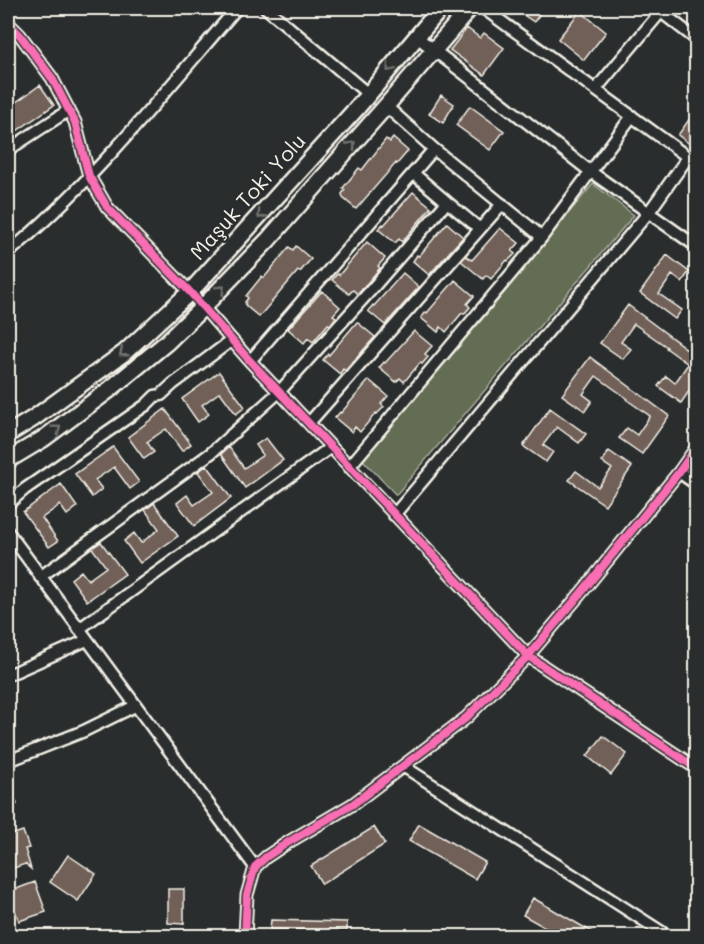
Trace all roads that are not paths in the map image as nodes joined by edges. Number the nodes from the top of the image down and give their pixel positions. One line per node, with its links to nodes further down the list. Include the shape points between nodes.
1 (237, 8): 21 (street)
2 (266, 8): 12 (street)
3 (441, 8): 8 (main road, Maşuk Toki Yolu)
4 (470, 8): 10 (main road)
5 (483, 8): 11 (street)
6 (660, 9): 9 (street); 11 (street)
7 (8, 23): 14 (street, via 52,78)
8 (417, 37): 10 (street); 12 (main road, Maşuk Toki Yolu, one-way to 12)
9 (696, 39)
10 (435, 50): 13 (main road); 19 (street)
11 (596, 89): 15 (street)
12 (368, 94): 29 (main road, Maşuk Toki Yolu, one-way to 29)
13 (386, 106): 16 (street); 30 (main road, one-way to 13)
14 (69, 110): 17 (street); 21 (street)
15 (632, 116): 18 (street); 19 (street)
16 (434, 149): 20 (street); 23 (street)
17 (8, 150)
18 (692, 160): 24 (street)
19 (591, 172): 24 (street); 26 (street)
20 (413, 173): 22 (street); 32 (street)
21 (89, 176): 28 (street, via 39,228); 29 (street, via 107,207)
22 (447, 202): 25 (street); 33 (street)
23 (502, 204): 25 (street); 26 (street)
24 (649, 212): 27 (street); 43 (street)
25 (480, 229): 34 (street)
26 (542, 237): 39 (street)
27 (696, 246)
28 (8, 253)
29 (190, 292): 30 (street); 35 (main road, Maşuk Toki Yolu, one-way to 35, via 124,353)
30 (203, 307): 31 (street); 38 (main road, one-way to 30, via 109,390)
31 (232, 340): 32 (street); 42 (street)
32 (250, 361): 33 (street)
33 (279, 392): 34 (street); 45 (street, via 211,453)
34 (309, 423): 36 (street)
35 (8, 434)
36 (331, 447): 39 (street); 46 (street)
37 (696, 448): 40 (street)
38 (8, 460)
39 (349, 467): 43 (street)
40 (679, 472): 41 (street); 48 (street)
41 (696, 484)
42 (8, 504)
43 (394, 514): 48 (street)
44 (8, 532): 45 (street)
45 (40, 577): 46 (street)
46 (79, 629): 47 (street)
47 (87, 640): 49 (street); 50 (street)
48 (528, 656): 52 (street, via 466,718); 53 (street)
49 (8, 675)
50 (135, 706): 51 (street, via 84,731); 54 (street)
51 (8, 760)
52 (403, 766): 54 (street, via 353,804 266,856); 56 (street)
53 (696, 768)
54 (255, 867): 55 (street)
55 (245, 936)
56 (668, 936)

